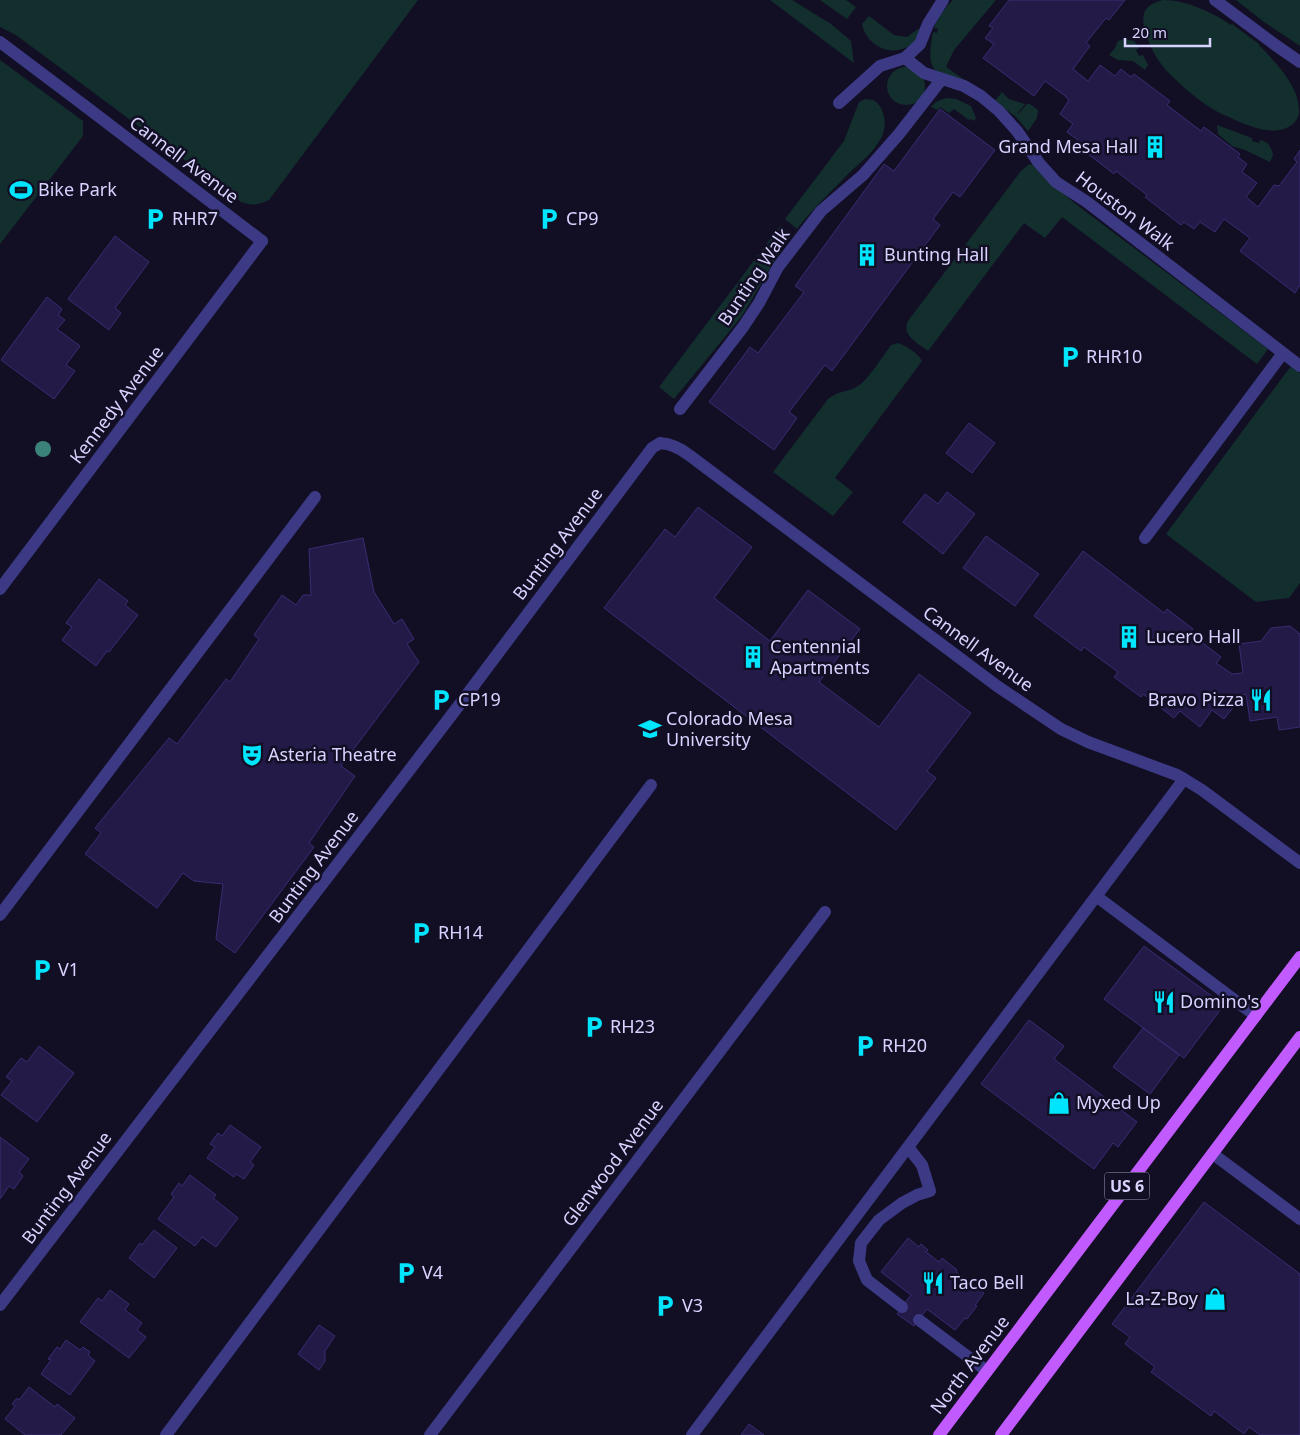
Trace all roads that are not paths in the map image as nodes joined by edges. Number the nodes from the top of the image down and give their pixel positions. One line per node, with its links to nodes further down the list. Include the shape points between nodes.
1 (943, 0): 4 (street, via 920,44)
2 (1215, 0): 5 (street)
3 (0, 42): 8 (street, Cannell Avenue)
4 (904, 58): 6 (street, Houston Walk, via 924,73); 7 (street, via 880,66)
5 (1300, 62)
6 (941, 80): 9 (street, Houston Walk, via 964,86 981,96 1017,131 1056,182 1087,202); 11 (street, Bunting Walk, via 863,175 821,211 778,267 744,327)
7 (839, 104)
8 (262, 242): 15 (street, Kennedy Avenue)
9 (1283, 353): 10 (street, Houston Walk); 14 (street)
10 (1300, 366)
11 (680, 409)
12 (652, 448): 16 (street, Cannell Avenue, via 660,442 678,447 690,455 997,686 1062,729); 28 (street, Bunting Avenue)
13 (315, 497): 21 (street)
14 (1145, 538)
15 (0, 589)
16 (1184, 779): 18 (street, Cannell Avenue); 19 (street)
17 (651, 785): 33 (street)
18 (1300, 863)
19 (1096, 896): 23 (street); 25 (street)
20 (825, 912): 34 (street, Glenwood Avenue)
21 (0, 915)
22 (1300, 957): 23 (main road, North Avenue / US 6)
23 (1256, 1016): 31 (main road, North Avenue / US 6)
24 (1300, 1037): 26 (main road, US 6)
25 (908, 1147): 29 (street, via 922,1165 930,1191 902,1203 879,1220 861,1243 859,1261 867,1280); 35 (street)
26 (1213, 1154): 27 (street); 38 (main road, US 6)
27 (1300, 1219)
28 (0, 1305)
29 (902, 1307)
30 (919, 1320): 31 (street)
31 (987, 1371): 32 (main road, North Avenue / US 6)
32 (954, 1416): 36 (main road, North Avenue / US 6); 37 (main road)
33 (166, 1435)
34 (430, 1435)
35 (692, 1435)
36 (939, 1435)
37 (948, 1435)
38 (1001, 1435)

